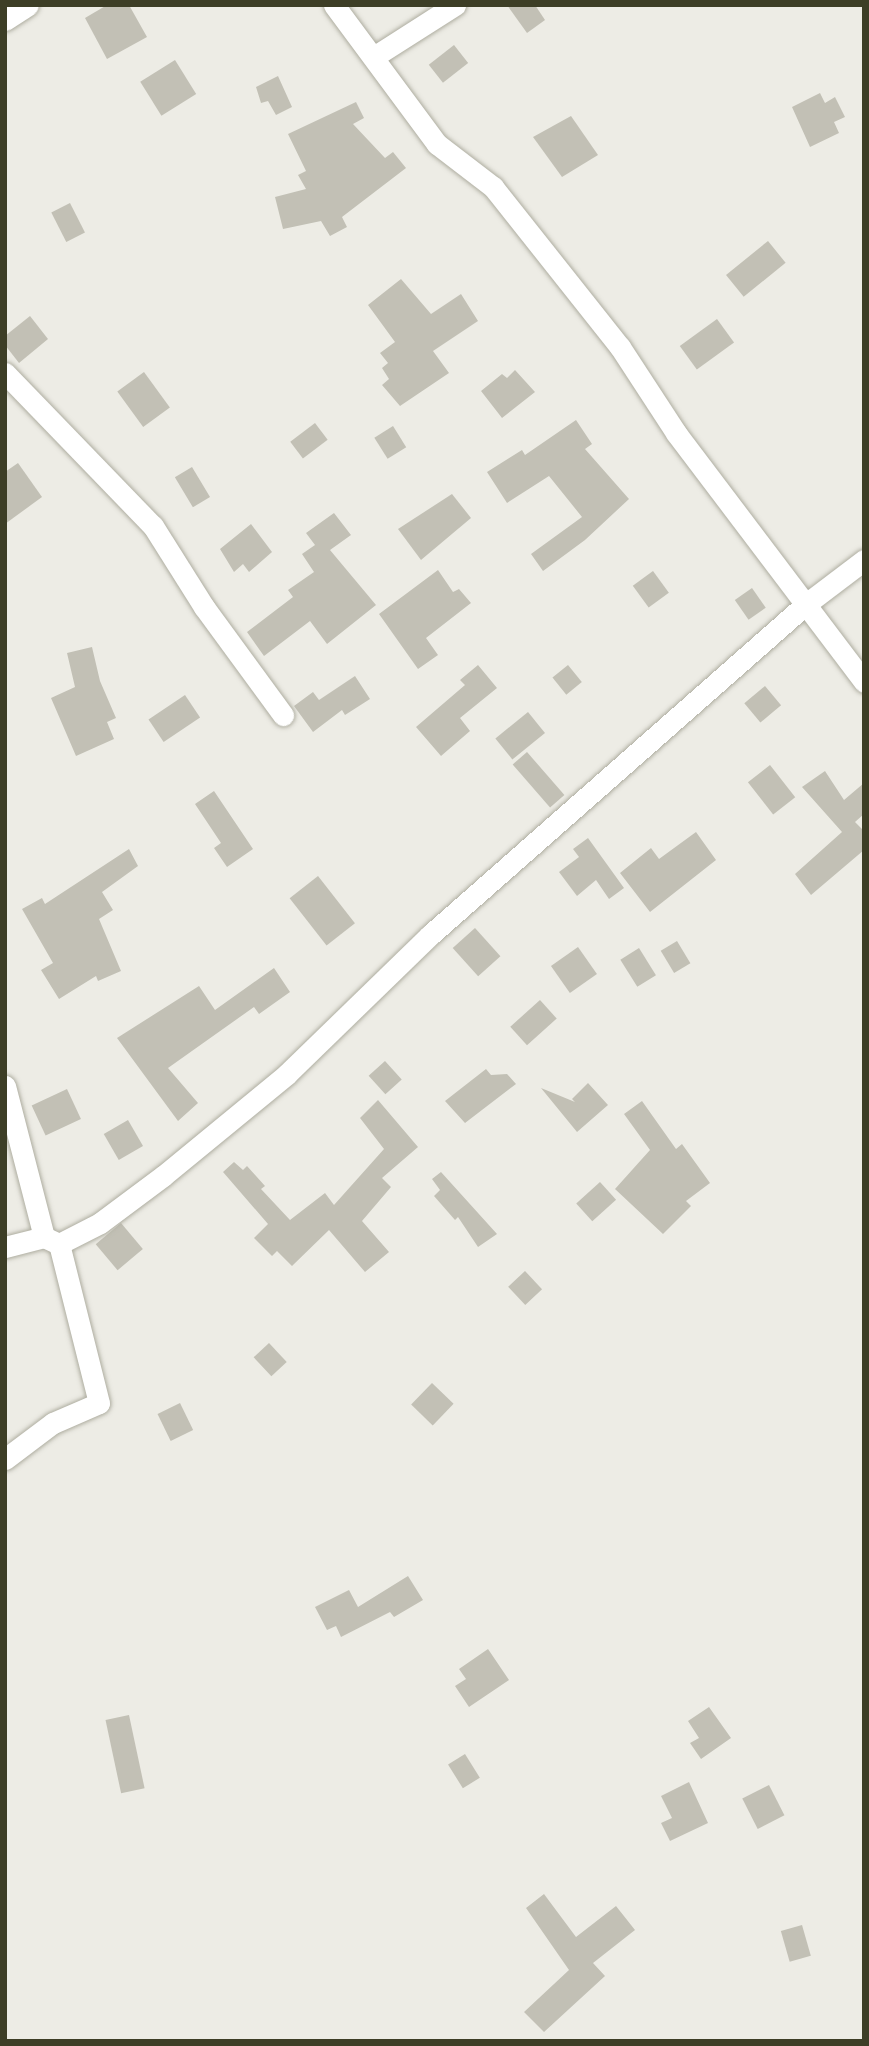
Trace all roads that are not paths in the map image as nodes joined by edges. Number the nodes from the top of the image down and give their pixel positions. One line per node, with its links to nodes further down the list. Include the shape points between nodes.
1 (29, 5): 4 (street)
2 (334, 5): 5 (street)
3 (455, 5): 5 (street)
4 (5, 20)
5 (375, 56): 8 (street, via 437,144 493,187 620,346 676,433)
6 (5, 373): 10 (street, via 153,526 204,607)
7 (864, 560): 8 (street)
8 (806, 604): 9 (street); 12 (street, via 413,950 287,1074 100,1223)
9 (864, 682)
10 (283, 715)
11 (5, 1086): 12 (street)
12 (51, 1241): 13 (street); 14 (street, via 99,1403 52,1423)
13 (5, 1247)
14 (5, 1459)

